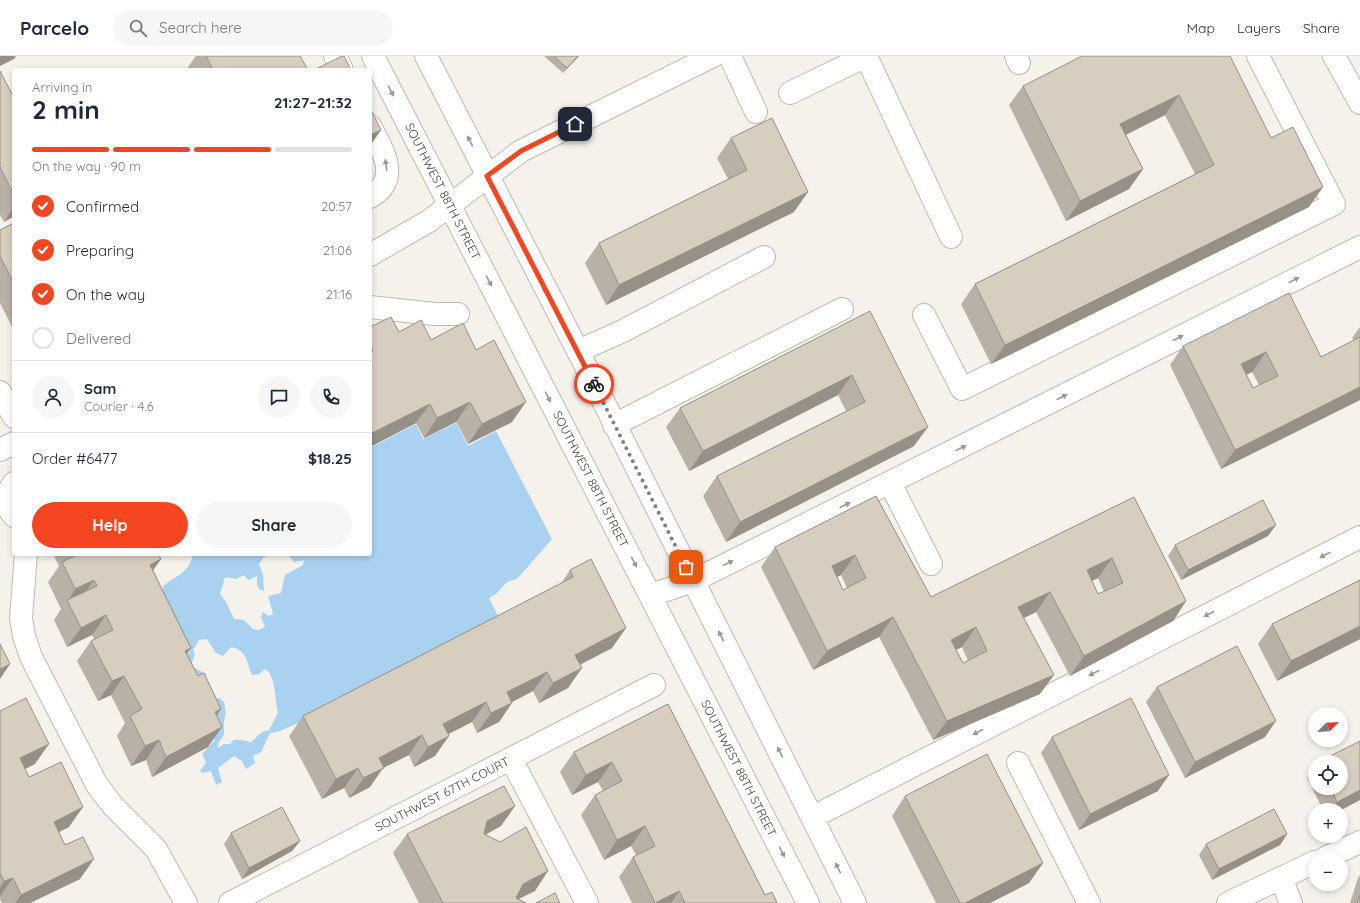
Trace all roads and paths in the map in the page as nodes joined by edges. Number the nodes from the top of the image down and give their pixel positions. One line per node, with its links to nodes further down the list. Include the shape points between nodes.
1 (334, 56): 8 (street)
2 (373, 56): 15 (street, SOUTHWEST 88TH STREET, one-way to 15)
3 (426, 56): 13 (street, one-way to 3)
4 (713, 56): 13 (street, via 521,151)
5 (730, 56): 11 (street)
6 (1258, 56): 23 (street, via 1334,204 962,389)
7 (1334, 56): 10 (street)
8 (341, 68)
9 (790, 93): 16 (street, via 866,56)
10 (1360, 103)
11 (756, 112)
12 (372, 130): 14 (street, one-way to 12, via 382,187 387,177 387,164)
13 (487, 176): 15 (street); 24 (street)
14 (372, 195)
15 (450, 205): 18 (street, via 429,221); 37 (street, SOUTHWEST 88TH STREET, one-way to 37)
16 (951, 237)
17 (1360, 247): 32 (street, one-way to 17)
18 (372, 254)
19 (764, 257): 24 (street)
20 (372, 307): 22 (street)
21 (842, 309): 29 (street)
22 (458, 314)
23 (924, 315)
24 (578, 352): 29 (street)
25 (12, 382): 26 (street)
26 (0, 388)
27 (0, 392): 28 (street)
28 (12, 413)
29 (614, 425): 36 (street)
30 (12, 444): 31 (street)
31 (0, 450)
32 (890, 483): 35 (street); 36 (street, one-way to 32)
33 (1360, 537): 41 (street, one-way to 41)
34 (26, 556): 47 (street, via 21,618 31,657 97,785 113,806 156,849)
35 (931, 564)
36 (694, 581): 37 (street); 41 (street, one-way to 36)
37 (651, 595): 50 (street, SOUTHWEST 88TH STREET, one-way to 50)
38 (654, 685): 39 (street, SOUTHWEST 67TH COURT)
39 (511, 759): 48 (street, SOUTHWEST 67TH COURT); 49 (street)
40 (1018, 763): 52 (street)
41 (813, 817): 51 (street, one-way to 41)
42 (1360, 842): 43 (street)
43 (1340, 851)
44 (1308, 865): 45 (street)
45 (1281, 878): 46 (street); 53 (street)
46 (1240, 900)
47 (186, 903)
48 (230, 903)
49 (586, 903)
50 (808, 903)
51 (855, 903)
52 (1089, 903)
53 (1291, 903)

